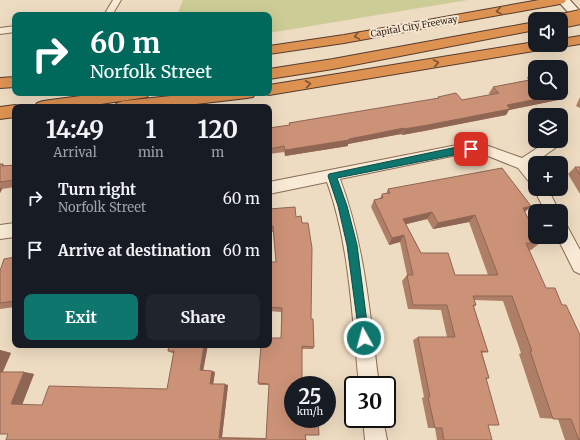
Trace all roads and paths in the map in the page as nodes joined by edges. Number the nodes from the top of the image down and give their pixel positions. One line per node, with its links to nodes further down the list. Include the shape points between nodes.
1 (118, 0): 4 (street)
2 (560, 0): 11 (highway, Capital City Freeway, one-way to 11, via 351,38)
3 (563, 0): 5 (street)
4 (110, 12)
5 (580, 18): 6 (highway, bridge)
6 (568, 20)
7 (528, 27): 12 (highway)
8 (12, 29): 9 (street)
9 (0, 31)
10 (528, 48): 15 (highway, one-way to 10)
11 (272, 50)
12 (272, 74)
13 (12, 82): 14 (highway)
14 (0, 83)
15 (272, 90)
16 (120, 96): 18 (highway)
17 (220, 96): 19 (highway)
18 (64, 104)
19 (150, 104)
20 (12, 112): 21 (highway)
21 (0, 114)
22 (547, 148): 23 (street)
23 (523, 164): 24 (street); 25 (street, via 492,151 471,149)
24 (528, 170)
25 (332, 176): 26 (street); 31 (street, via 343,206 352,245)
26 (272, 187)
27 (12, 230): 28 (street)
28 (0, 232)
29 (568, 243): 30 (street)
30 (580, 266)
31 (368, 376)
32 (374, 428): 33 (street)
33 (376, 440)

